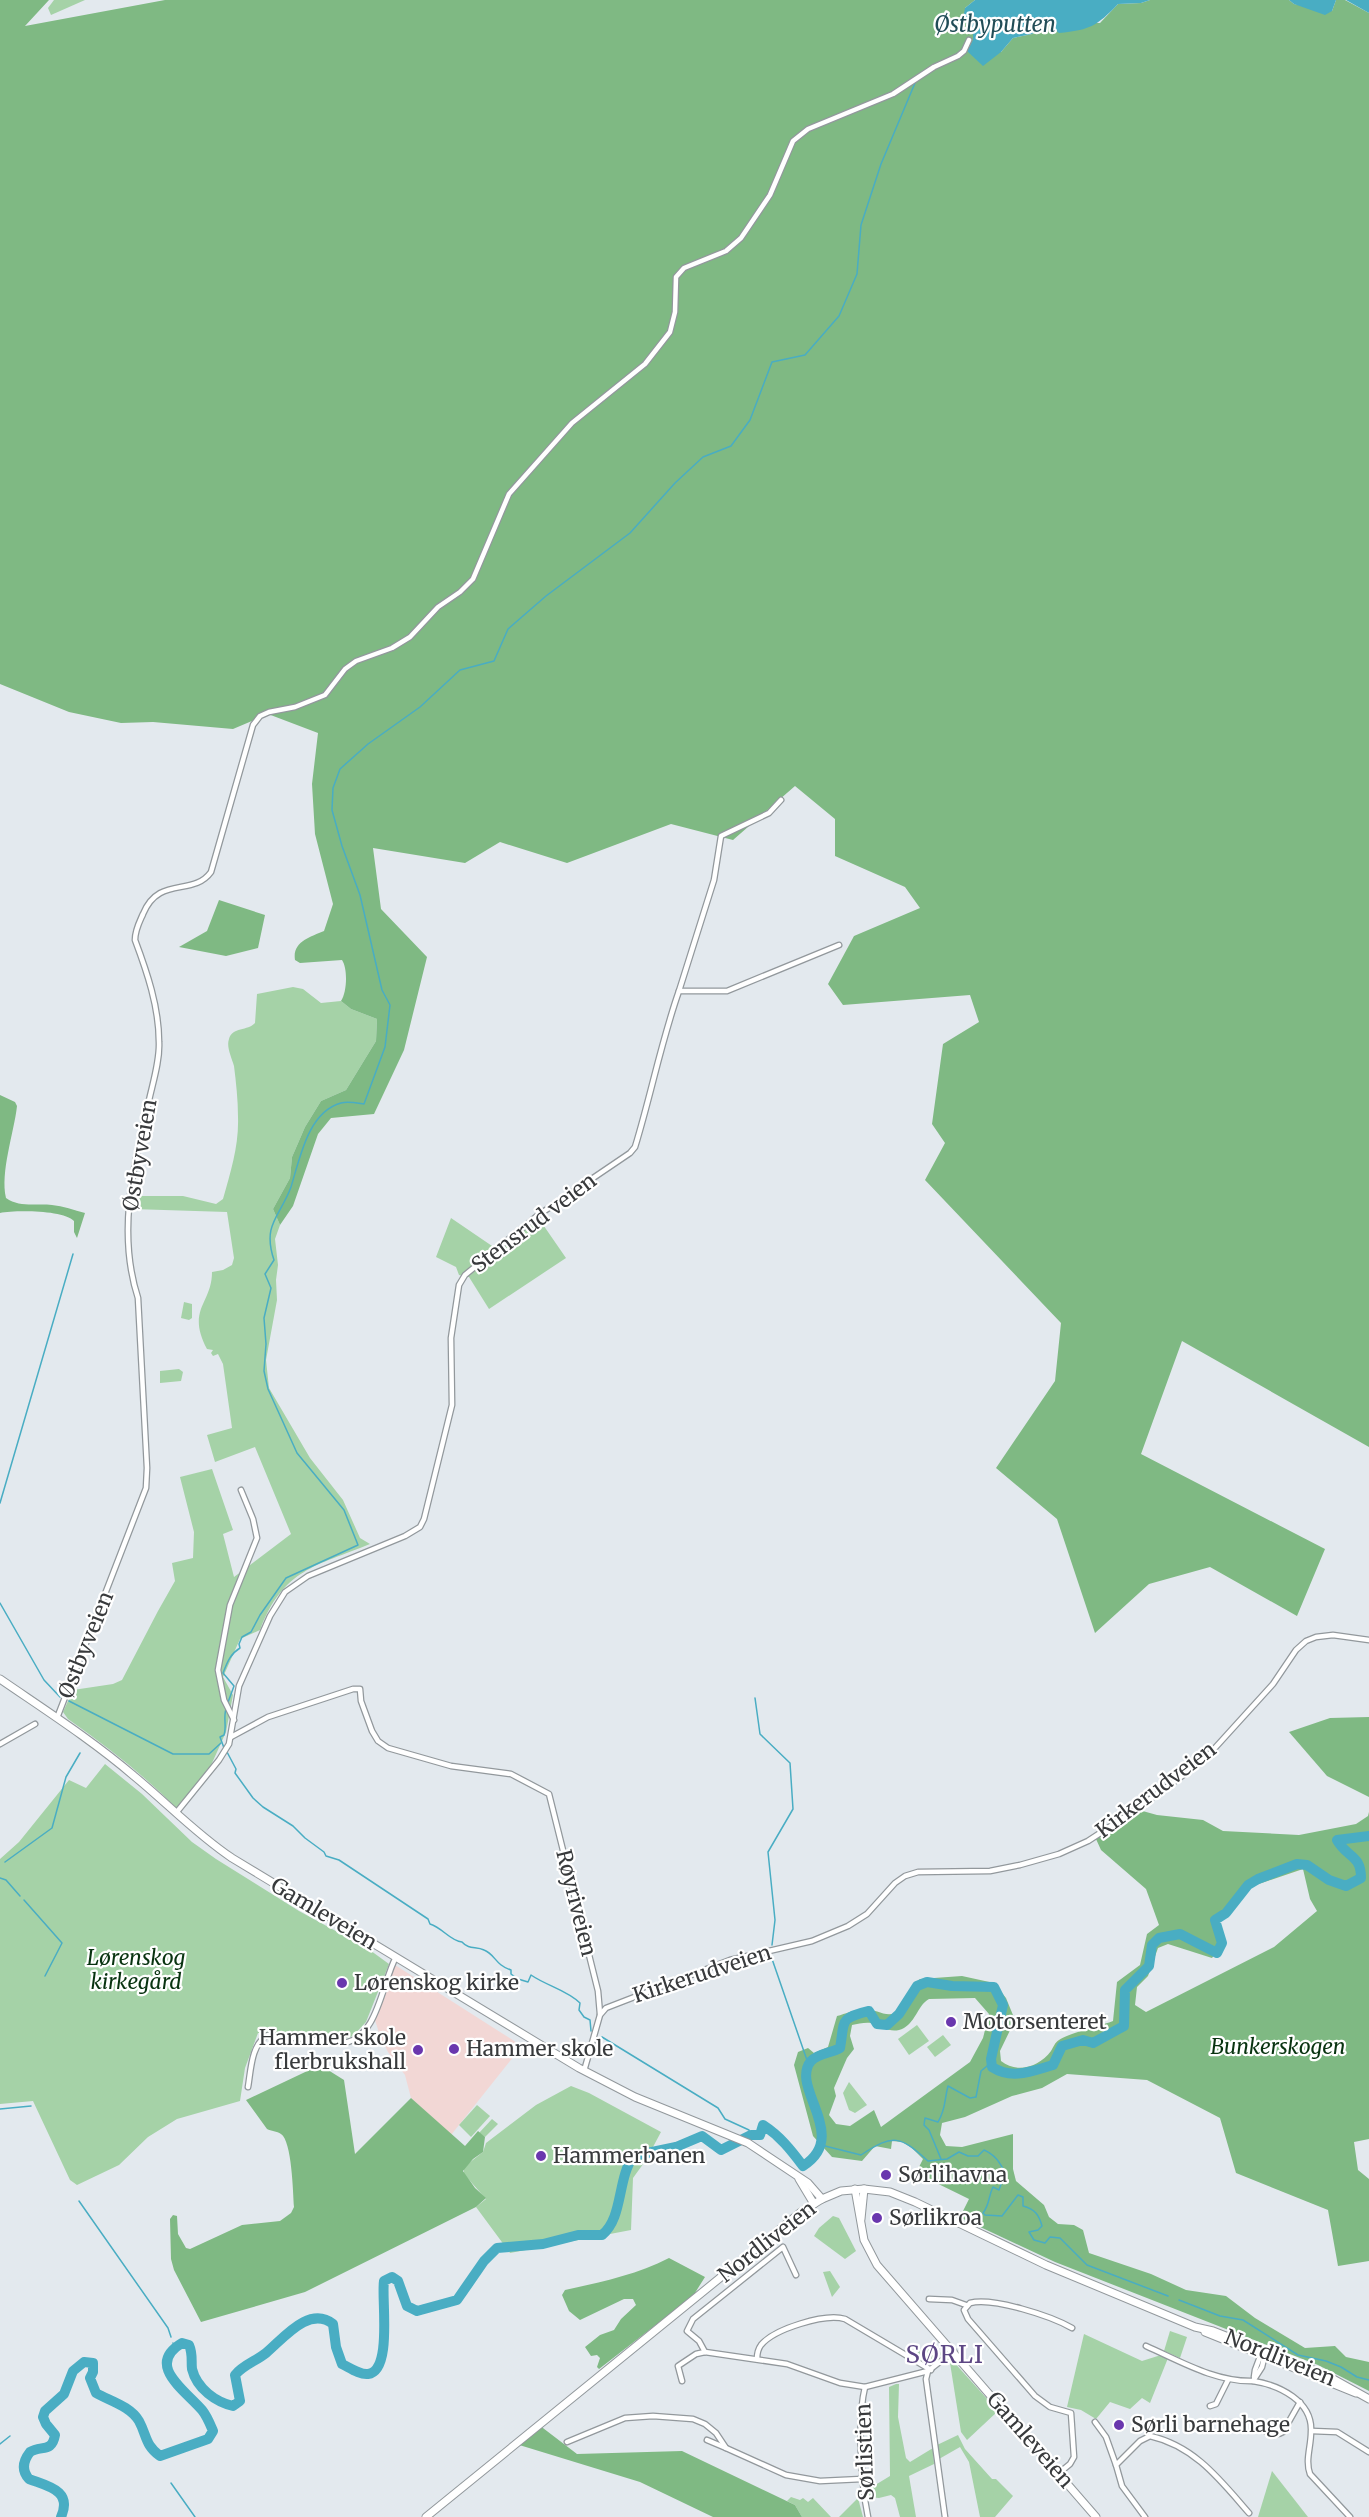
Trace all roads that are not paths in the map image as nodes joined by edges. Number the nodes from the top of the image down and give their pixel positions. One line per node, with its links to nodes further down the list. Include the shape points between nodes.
1 (969, 40): 8 (street, Østbyveien, via 958,56 893,94 808,129 793,141 770,195 741,238 726,252 684,268 676,277 670,332 645,364 572,423 509,494 472,579 410,637 345,669 325,695 260,716 249,735 211,872 198,882 154,895 148,902 135,940 151,988 159,1042 133,1173 127,1250 138,1298 146,1488)
2 (781, 800): 4 (street, Stensrud veien, via 769,813 721,837 714,880)
3 (839, 945): 4 (street, via 727,991)
4 (679, 991): 9 (street, Stensrud veien, via 635,1147 495,1248 472,1267 459,1285 451,1338 452,1405 420,1527 308,1576 285,1592 239,1686)
5 (241, 1490): 9 (street, via 256,1538 230,1605 218,1670 224,1700)
6 (1369, 1640): 17 (street, Kirkerudveien, via 1333,1635 1306,1641 1204,1760 1088,1841 1020,1866 905,1876 867,1914 848,1926 812,1941 730,1960 617,2002)
7 (0, 1679): 8 (main road, Gamleveien)
8 (57, 1718): 15 (main road, Gamleveien, via 132,1774)
9 (234, 1720): 12 (street, Stensrud veien)
10 (35, 1724): 13 (street)
11 (1, 1735): 13 (street)
12 (231, 1737): 15 (street, Stensrud veien, via 219,1761); 17 (street, Røyriveien, via 283,1711 360,1689 372,1731 388,1748 451,1766 511,1774 547,1793 552,1799 585,1933)
13 (6, 1740): 14 (street)
14 (0, 1744)
15 (176, 1813): 16 (main road, Gamleveien, via 220,1850)
16 (396, 1957): 18 (main road, Gamleveien); 19 (street, via 363,2033 343,2043 268,2035 255,2051)
17 (600, 2015): 18 (street)
18 (585, 2071): 20 (main road, Gamleveien, via 642,2100 734,2137)
19 (248, 2087)
20 (799, 2179): 23 (main road, Gamleveien, via 814,2188); 24 (main road, Gamleveien)
21 (864, 2188): 22 (main road, Nordliveien); 25 (main road, Gamleveien); 33 (main road, Nordliveien, via 904,2197 1046,2265)
22 (855, 2189): 23 (main road, Nordliveien); 25 (main road, Gamleveien)
23 (822, 2199): 24 (main road, Nordliveien)
24 (814, 2204): 54 (main road, Nordliveien)
25 (861, 2220): 31 (main road, Gamleveien, via 866,2245 877,2265)
26 (796, 2275): 32 (street, via 783,2247 693,2319 687,2331)
27 (929, 2299): 28 (street)
28 (966, 2305): 29 (street, via 980,2301 1034,2312); 51 (street, via 968,2319 1035,2396 1050,2407 1071,2413 1074,2457)
29 (1072, 2328)
30 (1146, 2346): 38 (street)
31 (954, 2351): 35 (street); 51 (main road, Gamleveien)
32 (705, 2352): 34 (street); 37 (street, via 678,2366)
33 (1263, 2355): 36 (street); 40 (main road, Nordliveien, via 1326,2374)
34 (757, 2359): 35 (street, via 766,2340 806,2322 837,2316); 39 (street, via 787,2364 840,2383)
35 (929, 2370): 39 (street); 56 (street, via 926,2379)
36 (1254, 2379): 38 (street); 41 (street)
37 (682, 2380)
38 (1227, 2380): 42 (street, via 1216,2404)
39 (865, 2386): 52 (street, Sørlistien)
40 (1369, 2399)
41 (1300, 2402): 44 (street, via 1278,2435); 45 (street)
42 (1210, 2406)
43 (1095, 2422): 50 (street, via 1106,2437)
44 (1258, 2427)
45 (1312, 2431): 49 (street, via 1337,2432); 59 (street, via 1310,2474)
46 (707, 2440): 48 (street)
47 (567, 2442): 48 (street, via 617,2421 653,2416 693,2419 705,2424)
48 (726, 2448): 52 (street, via 804,2480)
49 (1369, 2452)
50 (1116, 2465): 53 (street, via 1145,2438 1163,2440 1205,2463); 58 (street, via 1122,2487)
51 (1059, 2473): 57 (main road, Gamleveien)
52 (862, 2479): 55 (street, Sørlistien)
53 (1249, 2513)
54 (426, 2517)
55 (868, 2517)
56 (945, 2517)
57 (1096, 2517)
58 (1145, 2517)
59 (1350, 2517)

